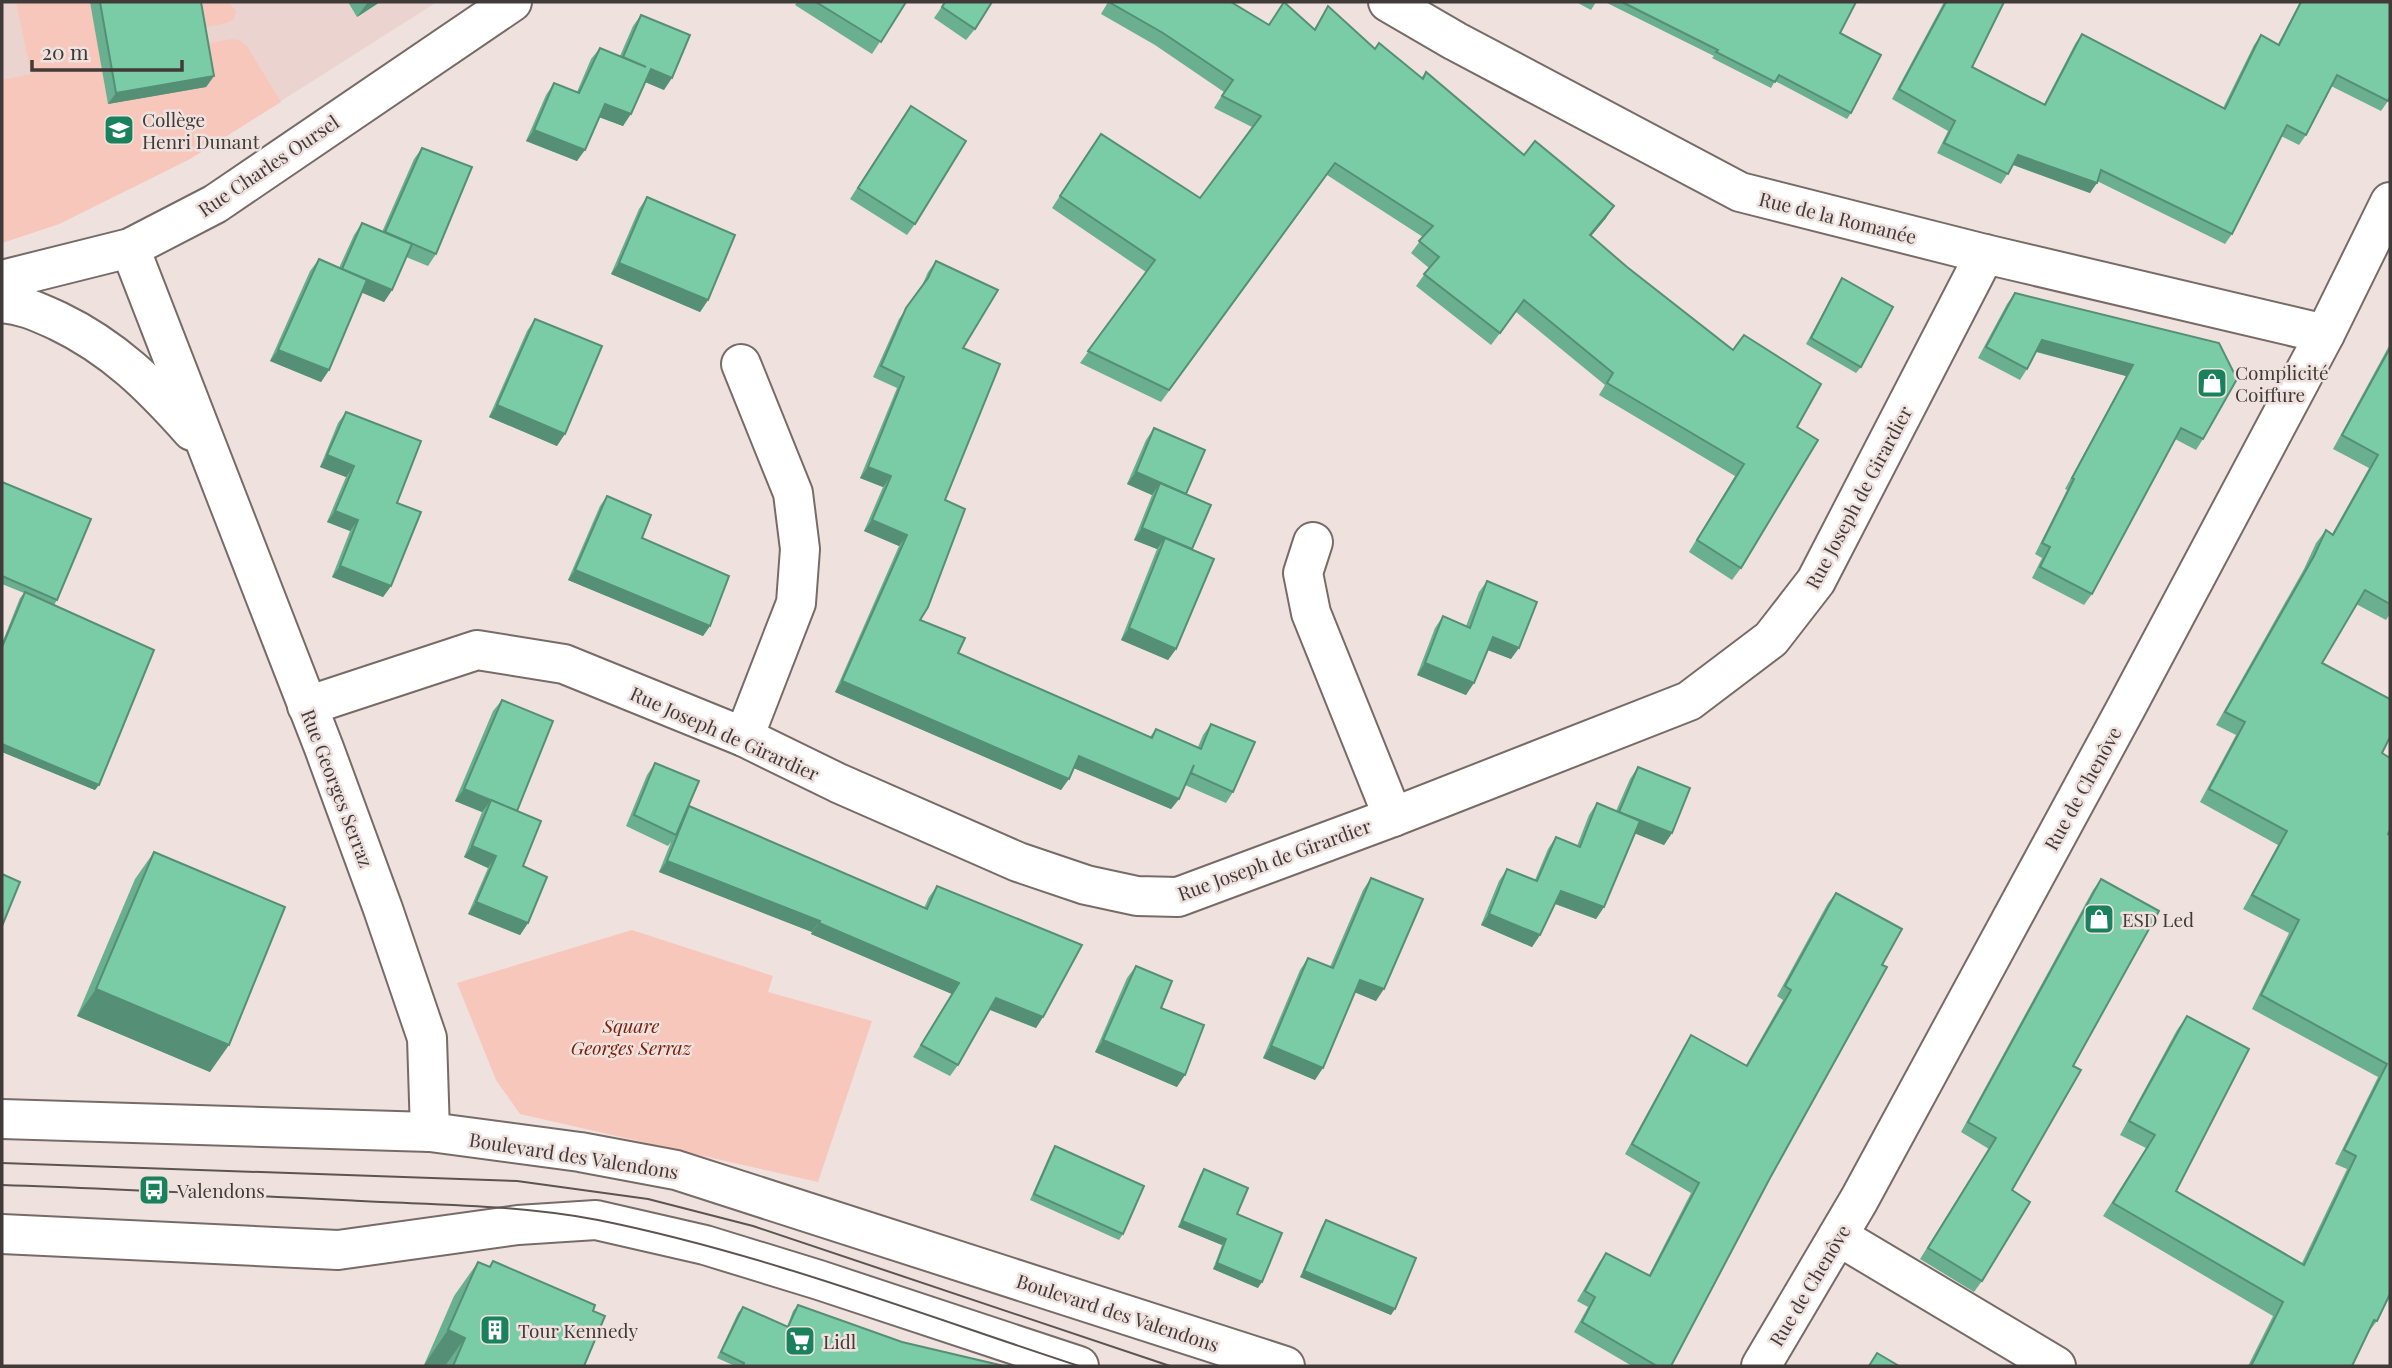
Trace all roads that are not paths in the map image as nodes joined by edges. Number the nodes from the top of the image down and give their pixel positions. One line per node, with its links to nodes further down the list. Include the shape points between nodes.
1 (512, 2): 4 (street, Rue Charles Oursel, via 215,204)
2 (1388, 2): 5 (street, Rue de la Romanée, via 1740,192)
3 (2390, 202): 8 (street, Rue de Chenôve)
4 (130, 248): 6 (street, Rue Charles Oursel); 10 (street, Rue Georges Serraz)
5 (1985, 254): 8 (street, Rue de la Romanée); 14 (street, Rue Joseph de Girardier, via 1816,581 1771,639 1689,701)
6 (2, 280)
7 (2, 303): 10 (street, Rue Georges Serraz, via 24,305 80,331 131,367)
8 (2325, 334): 18 (street, Rue de Chenôve)
9 (741, 363): 13 (street, via 793,493 800,549 796,603)
10 (209, 451): 12 (street, Rue Georges Serraz)
11 (1313, 542): 14 (street, via 1303,573 1311,613)
12 (307, 706): 13 (street, Rue Joseph de Girardier, via 477,650 564,664); 16 (street, Rue Georges Serraz, via 427,1038)
13 (744, 737): 14 (street, Rue Joseph de Girardier, via 1018,862 1137,896 1178,897)
14 (1393, 817)
15 (2, 1119): 16 (street, Boulevard des Valendons)
16 (430, 1132): 20 (street, Boulevard des Valendons, via 676,1170)
17 (2, 1234): 19 (street, via 338,1250 519,1225 596,1220 717,1249)
18 (1838, 1236): 21 (street, Rue de Chenôve); 22 (street)
19 (1079, 1366)
20 (1285, 1366)
21 (1761, 1366)
22 (2056, 1366)

